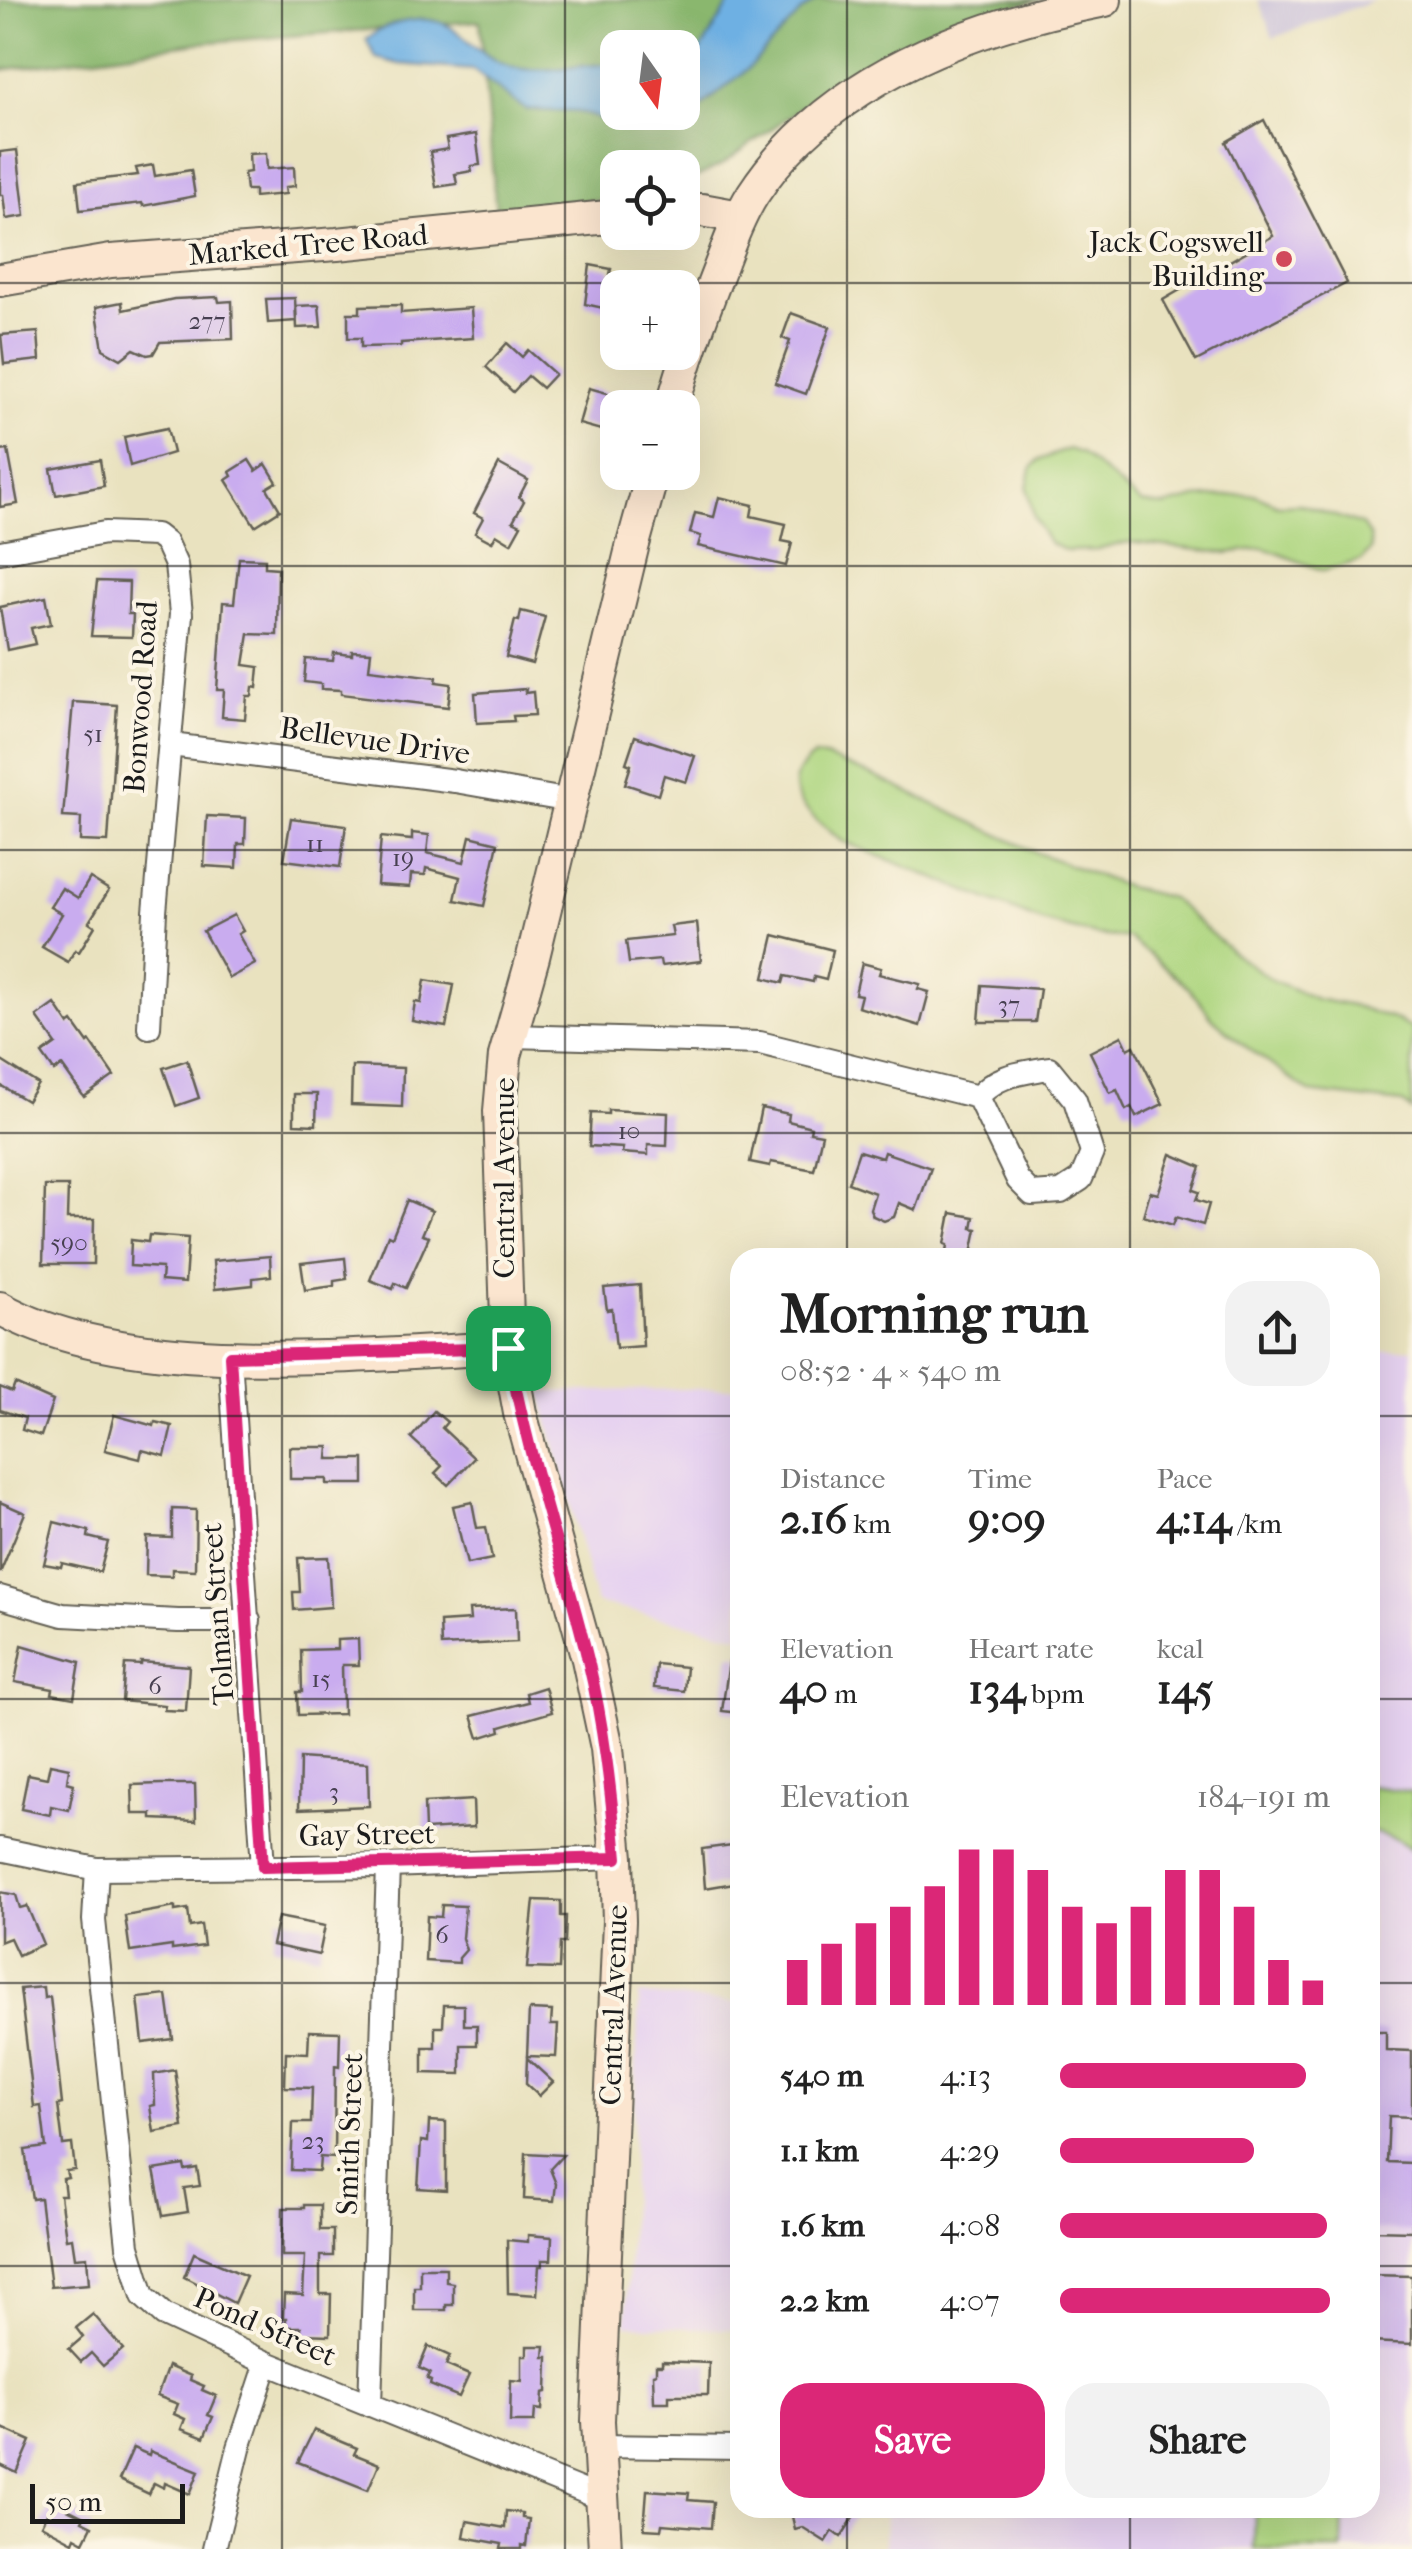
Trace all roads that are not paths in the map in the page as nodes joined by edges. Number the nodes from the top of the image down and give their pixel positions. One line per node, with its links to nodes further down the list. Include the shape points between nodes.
1 (1105, 0): 3 (main road, via 1004,24 890,74 800,136)
2 (700, 211): 3 (main road)
3 (740, 217): 6 (main road)
4 (600, 218): 5 (main road, Marked Tree Road, via 111,261)
5 (0, 280)
6 (677, 390)
7 (649, 490): 10 (main road, Central Avenue)
8 (0, 552): 9 (street, Bonwood Road, via 105,533 156,535 166,543 176,565 180,614)
9 (171, 744): 10 (street, Bellevue Drive); 11 (street, Bonwood Road)
10 (571, 801): 12 (main road, Central Avenue)
11 (149, 1028)
12 (511, 1036): 13 (street, via 760,1043); 15 (main road, Central Avenue, via 500,1111)
13 (978, 1098): 13 (street, via 1018,1180 1032,1194 1061,1192 1081,1179 1092,1153 1075,1100 1050,1068 1010,1075)
14 (0, 1308): 16 (main road, via 72,1337 123,1348)
15 (508, 1348): 16 (main road); 20 (main road, Central Avenue, via 588,1659 607,1748)
16 (230, 1356): 18 (street, Tolman Street)
17 (0, 1597): 18 (street, via 63,1614)
18 (250, 1622): 22 (street, Tolman Street)
19 (0, 1849): 23 (street, Gay Street)
20 (617, 1858): 21 (street, Gay Street); 26 (main road, Central Avenue)
21 (388, 1866): 22 (street, Gay Street); 25 (street, Smith Street)
22 (263, 1867): 23 (street, Gay Street)
23 (97, 1869): 24 (street, Pond Street, via 94,1920 128,2246 143,2296 164,2315)
24 (267, 2363): 25 (street, Pond Street); 29 (street)
25 (370, 2405): 28 (street, Pond Street)
26 (598, 2446): 27 (street); 28 (main road, Central Avenue)
27 (730, 2448)
28 (600, 2498): 30 (main road, Central Avenue)
29 (214, 2549)
30 (605, 2549)

